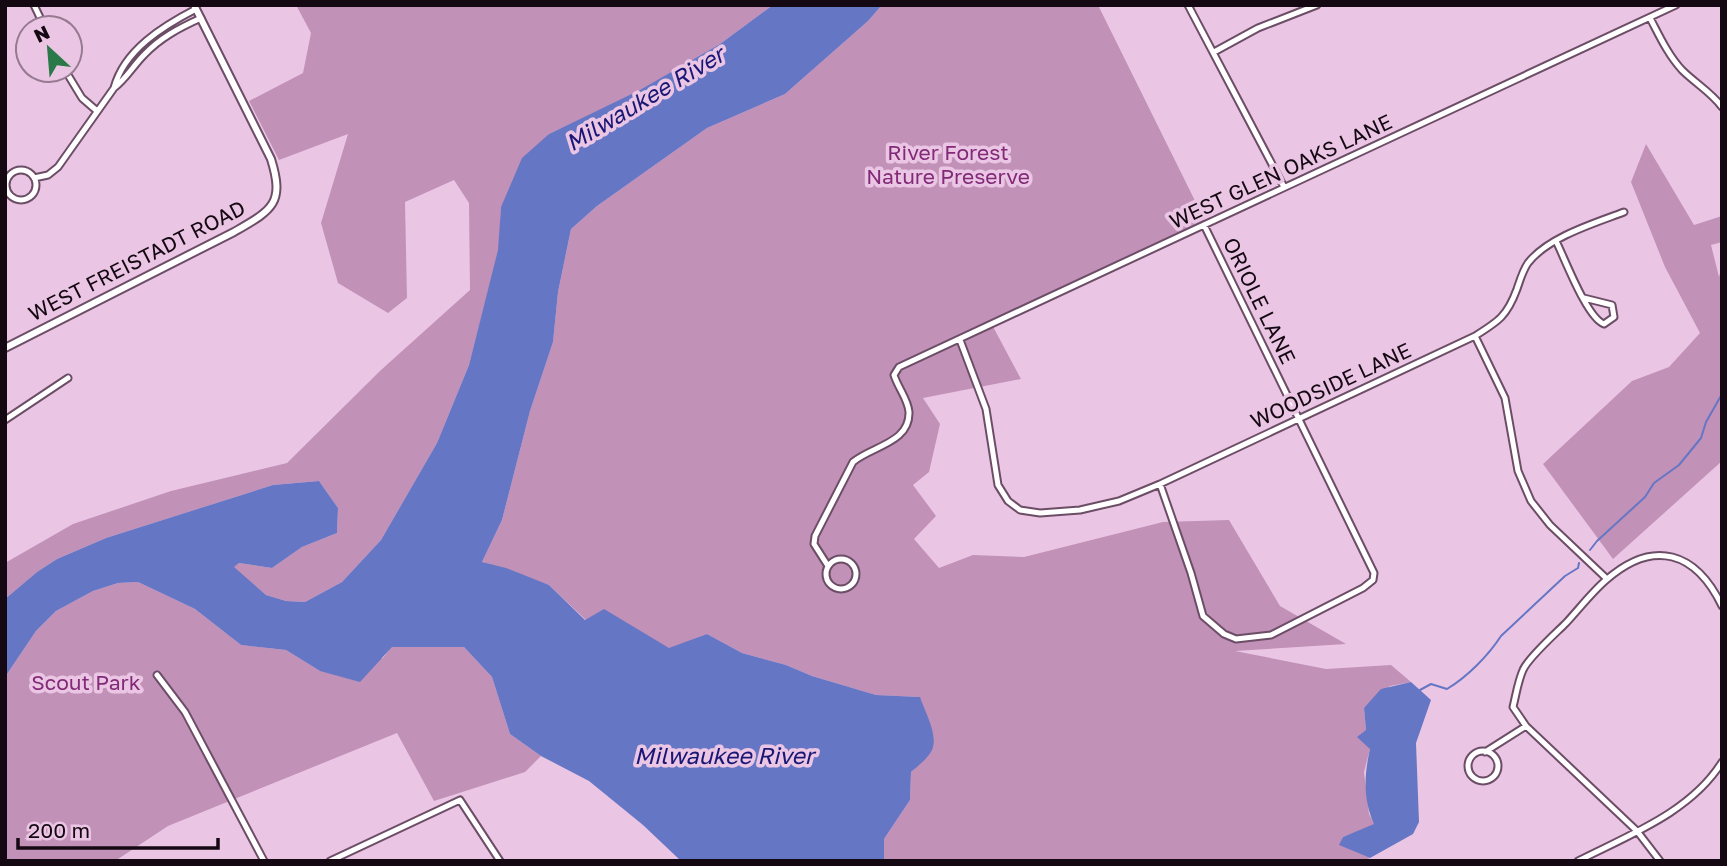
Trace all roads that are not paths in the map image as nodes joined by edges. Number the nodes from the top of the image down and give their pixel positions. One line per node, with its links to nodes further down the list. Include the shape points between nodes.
1 (1188, 5): 10 (street)
2 (1317, 5): 10 (street, via 1258,28)
3 (1676, 5): 6 (street, WEST GLEN OAKS LANE)
4 (195, 7): 5 (street); 7 (street)
5 (201, 18): 8 (street); 24 (street, WEST FREISTADT ROAD, via 271,159 278,182 270,207 234,232)
6 (1650, 18): 14 (street, via 1682,70); 17 (street, WEST GLEN OAKS LANE)
7 (167, 25): 8 (street); 9 (street)
8 (172, 32): 11 (street)
9 (138, 50): 11 (street); 13 (street, via 117,75)
10 (1214, 52): 17 (street)
11 (144, 55): 13 (street)
12 (74, 84): 15 (street)
13 (114, 88): 15 (street)
14 (1721, 105)
15 (97, 111): 16 (street, via 58,167)
16 (34, 178): 16 (street, via 18,171 9,176 6,189 12,197 26,199 35,188)
17 (1284, 187): 19 (street, WEST GLEN OAKS LANE)
18 (1624, 212): 20 (street, WOODSIDE LANE)
19 (1204, 225): 23 (street, WEST GLEN OAKS LANE); 26 (street, ORIOLE LANE)
20 (1556, 242): 21 (street); 22 (street, WOODSIDE LANE, via 1527,264 1509,311)
21 (1584, 298): 21 (street, via 1599,323 1614,317 1612,305)
22 (1475, 336): 26 (street, WOODSIDE LANE); 30 (street, via 1505,398 1518,471 1531,501)
23 (960, 340): 28 (street, WOODSIDE LANE, via 986,409 998,485 1020,510 1059,513 1101,506); 29 (street, WEST GLEN OAKS LANE, via 899,367 894,375 909,411 907,422 889,443 853,462 815,536 814,544)
24 (5, 348)
25 (68, 377): 27 (street)
26 (1298, 418): 28 (street, WOODSIDE LANE); 28 (street, ORIOLE LANE, via 1374,573 1363,588 1271,635 1236,639 1203,616)
27 (5, 420)
28 (1160, 484)
29 (828, 566): 29 (street, via 825,576 830,585 839,589 852,584 856,575 849,562 840,559)
30 (1607, 579): 31 (street, via 1646,557 1665,555 1699,570); 33 (street, via 1524,668 1513,707)
31 (1722, 606)
32 (157, 676): 37 (street, via 186,712)
33 (1526, 726): 34 (street); 36 (street)
34 (1485, 752): 34 (street, via 1472,756 1468,764 1472,777 1480,781 1497,771 1497,761)
35 (1722, 762): 36 (street, via 1711,779 1682,805)
36 (1637, 831): 40 (street); 41 (street)
37 (264, 861)
38 (330, 861): 39 (street, via 460,800)
39 (500, 861)
40 (1578, 861)
41 (1660, 861)

